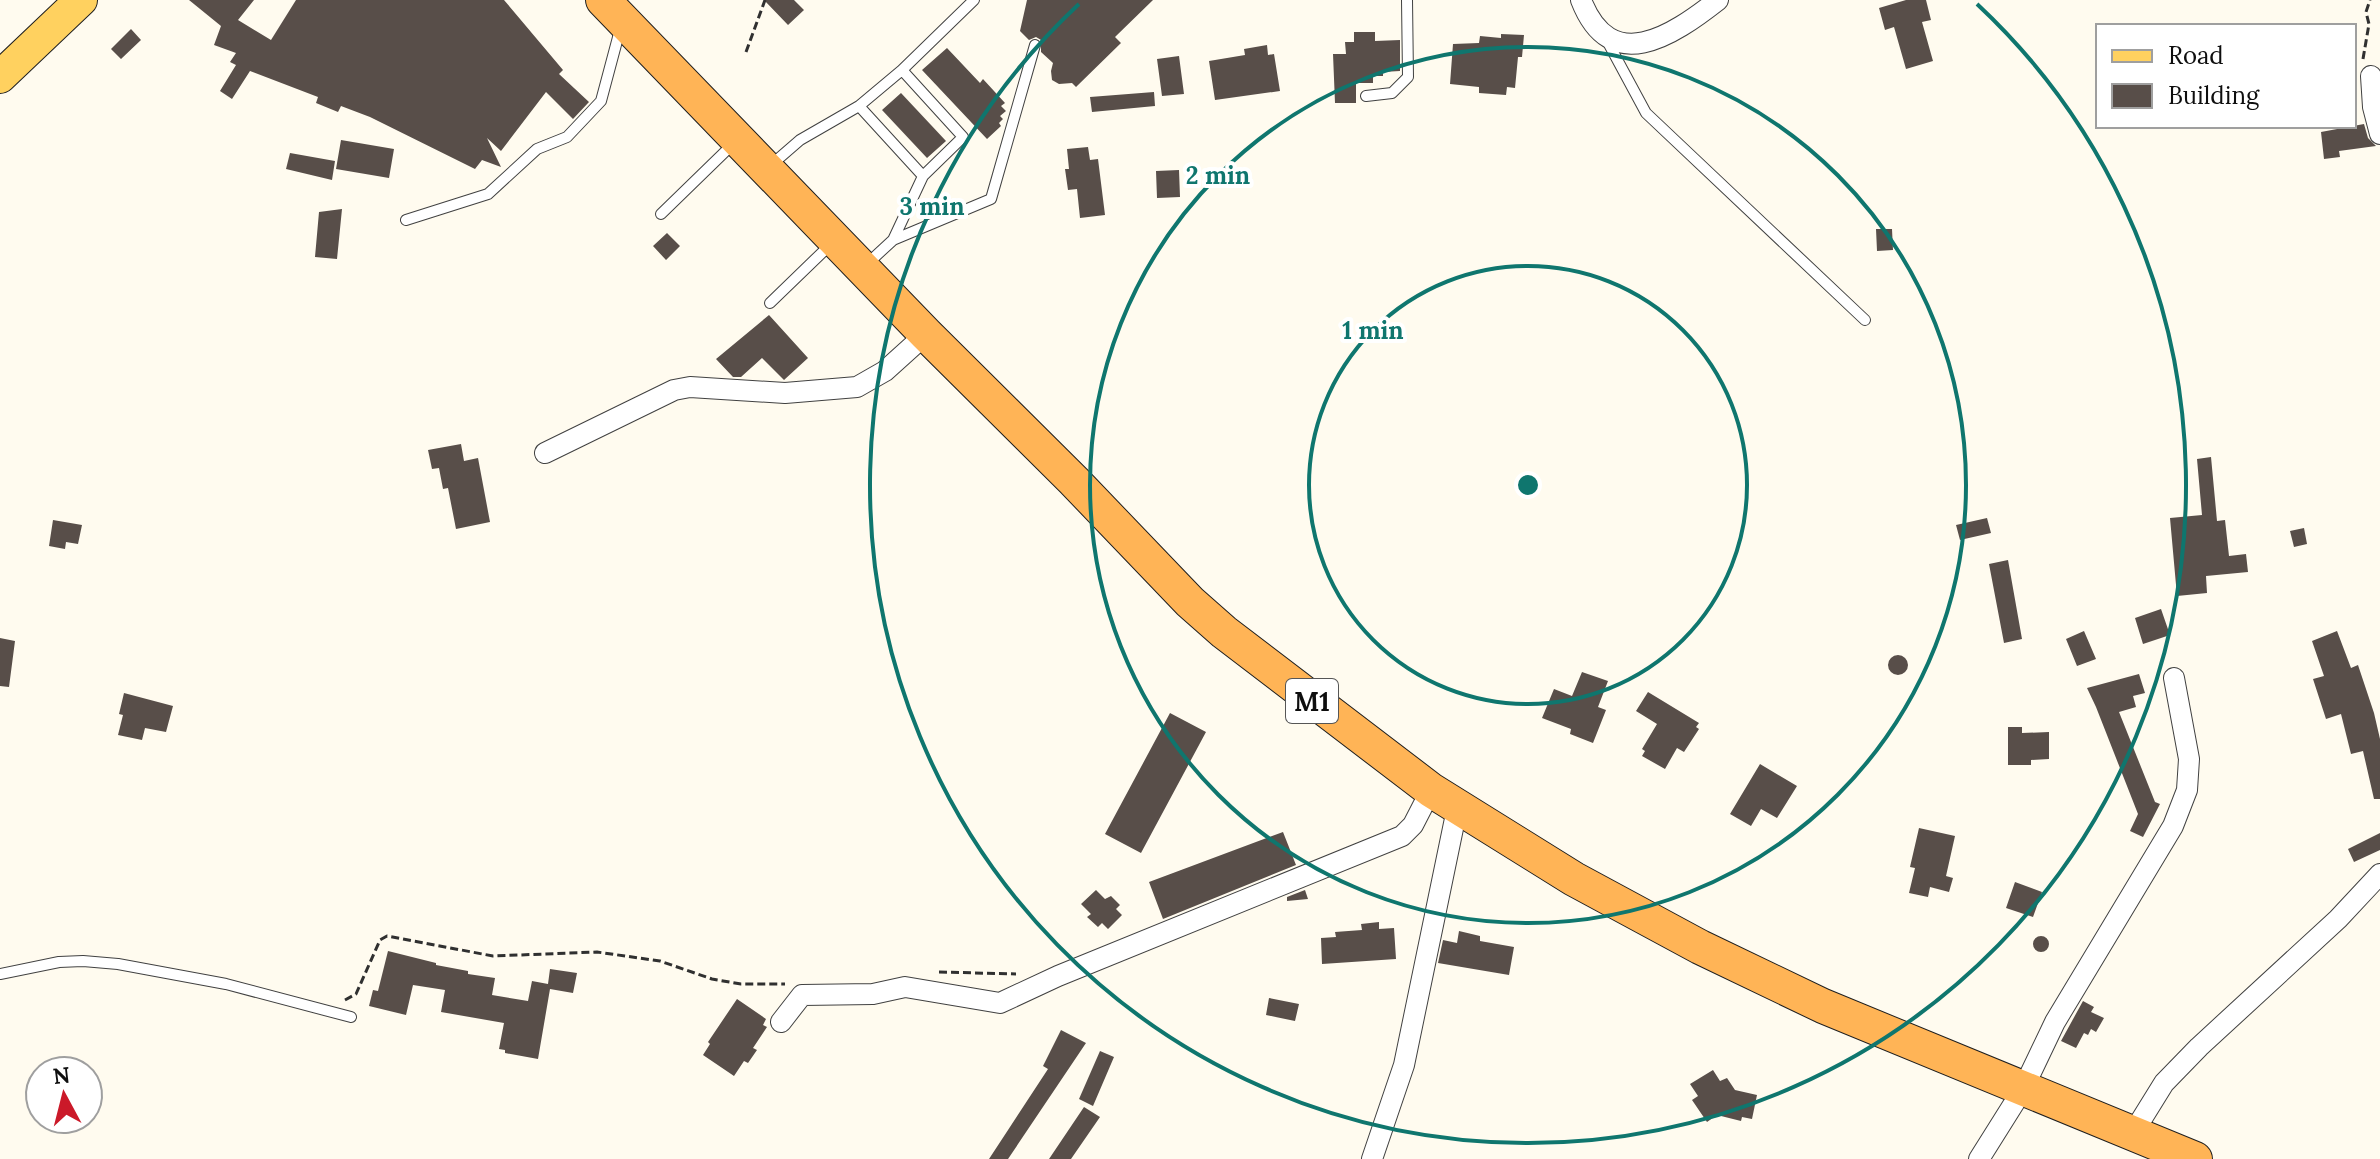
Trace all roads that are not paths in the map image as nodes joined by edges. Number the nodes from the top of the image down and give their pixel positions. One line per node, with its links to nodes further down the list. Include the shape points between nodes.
1 (81, 0): 11 (main road)
2 (974, 0): 9 (lane)
3 (1407, 0): 12 (lane, via 1408,77 1392,93)
4 (1581, 0): 7 (street)
5 (1718, 0): 7 (street, via 1653,41 1626,44)
6 (613, 10): 15 (highway, M1); 19 (lane, via 601,101 567,137 537,149 488,194)
7 (1604, 35): 24 (lane, via 1646,113)
8 (1035, 45): 21 (lane, via 991,199)
9 (902, 70): 13 (lane); 17 (lane, via 963,137)
10 (2371, 76): 14 (street)
11 (0, 77)
12 (1366, 96)
13 (859, 106): 16 (lane, via 800,140); 17 (lane)
14 (2380, 134)
15 (738, 139): 16 (highway, M1); 18 (lane)
16 (768, 168): 20 (highway, M1)
17 (923, 176): 21 (lane)
18 (661, 214)
19 (406, 220)
20 (835, 239): 22 (highway, M1); 23 (lane)
21 (893, 240): 22 (lane)
22 (863, 269): 25 (highway, M1)
23 (770, 303)
24 (1865, 320)
25 (926, 334): 26 (street, via 885,371 857,387 785,393 674,390); 28 (highway, M1, via 1190,602)
26 (545, 453)
27 (2174, 678): 33 (street, via 2189,759 2187,790 2173,826 2055,1022)
28 (1444, 799): 32 (street, via 1394,839 1000,1003 905,987 873,994 802,995); 33 (highway, M1, via 1574,879 1700,947 1823,1006); 35 (street, via 1404,1065)
29 (2380, 874): 34 (street, via 2164,1083)
30 (0, 974): 31 (lane, via 59,962 118,964 226,984)
31 (351, 1017)
32 (781, 1022)
33 (2023, 1089): 34 (highway, M1); 36 (street)
34 (2133, 1133): 37 (highway, M1)
35 (1372, 1159)
36 (1979, 1159)
37 (2195, 1159)

